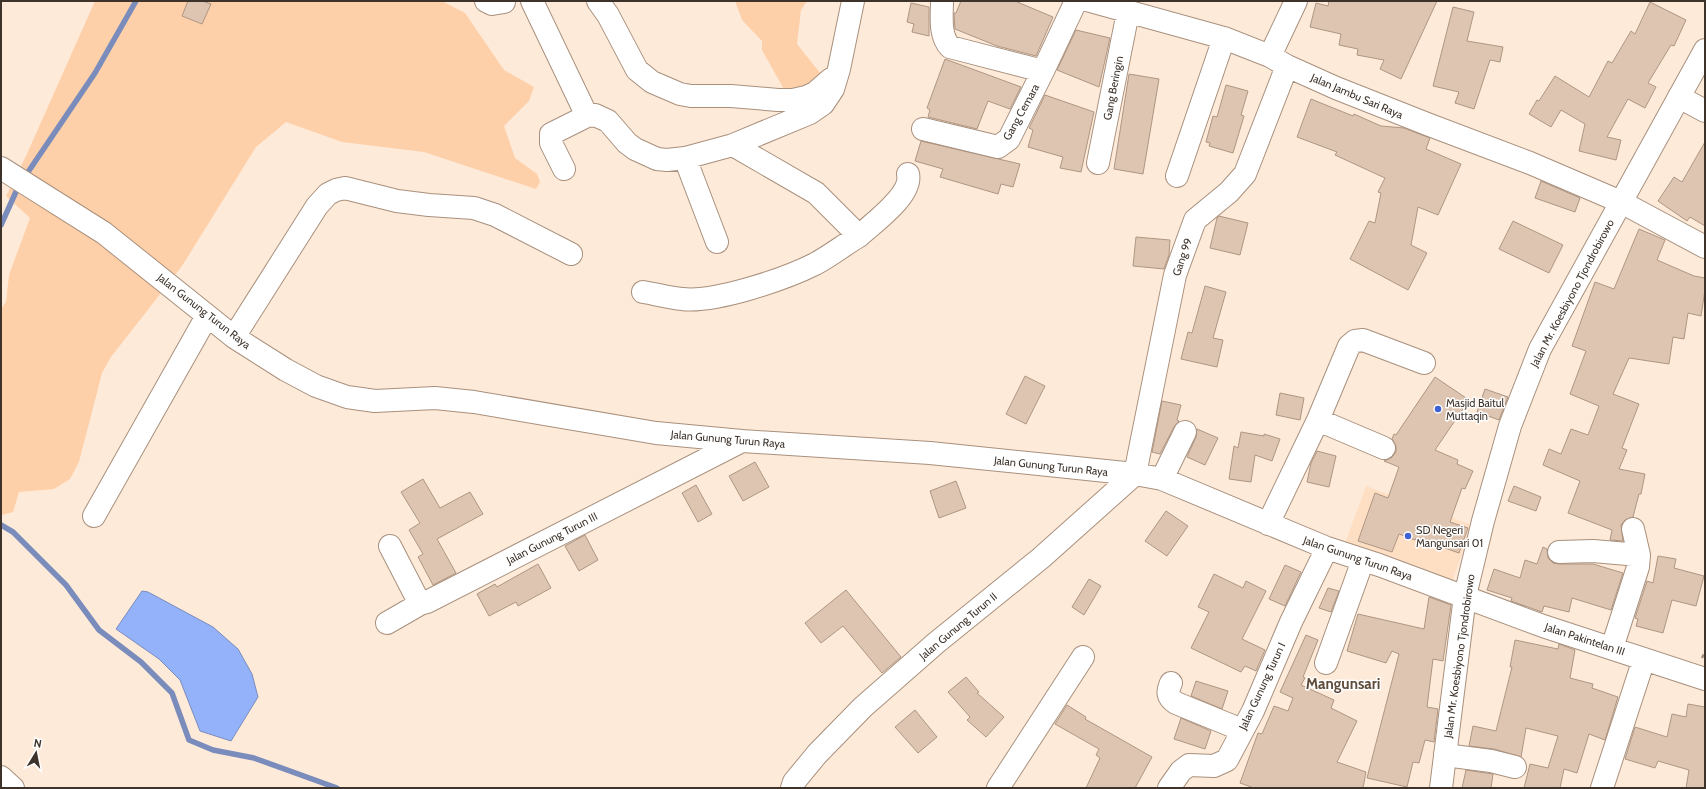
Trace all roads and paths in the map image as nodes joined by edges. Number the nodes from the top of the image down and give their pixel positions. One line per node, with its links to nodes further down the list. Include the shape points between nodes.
1 (532, 1): 16 (street)
2 (598, 1): 12 (street, via 637,70 652,82 680,94 793,100 815,93)
3 (853, 1): 12 (street)
4 (942, 1): 13 (street, Gang Cemara, via 943,34 945,42 950,47)
5 (1076, 1): 13 (street, Gang Cemara)
6 (1090, 1): 8 (street, Jalan Jambu Sari Raya)
7 (1296, 1): 11 (street, Gang 99)
8 (1128, 12): 9 (street, Jalan Jambu Sari Raya); 20 (street, Gang Beringin)
9 (1224, 38): 11 (street, Jalan Jambu Sari Raya); 24 (street)
10 (1705, 50): 14 (street, Jalan Mr. Koesbiyono Tjondrobirowo)
11 (1279, 61): 25 (street, Jalan Jambu Sari Raya); 38 (street, Gang 99, via 1245,174 1229,192 1196,220 1175,275)
12 (839, 69): 18 (street, via 833,89 823,104 810,113)
13 (1043, 71): 17 (street, Gang Cemara, via 1009,139 998,147)
14 (1679, 97): 15 (street); 25 (street, Jalan Mr. Koesbiyono Tjondrobirowo)
15 (1705, 111)
16 (587, 116): 19 (street, via 604,118 634,149 649,156 667,160); 21 (street, via 551,134 551,143)
17 (923, 129)
18 (733, 145): 19 (street); 26 (street, via 816,193)
19 (685, 158): 27 (street)
20 (1098, 163)
21 (564, 169)
22 (6, 171): 31 (street, Jalan Gunung Turun Raya, via 104,233)
23 (908, 174): 26 (street, via 908,186 904,192)
24 (1177, 176)
25 (1621, 202): 28 (street, Jalan Jambu Sari Raya); 48 (street, Jalan Mr. Koesbiyono Tjondrobirowo, via 1540,349 1510,426)
26 (859, 236): 30 (street, via 814,264 734,293 711,298 682,299)
27 (717, 242)
28 (1705, 248)
29 (571, 254): 32 (street, via 495,215 474,208 397,201 345,188 336,190 328,194 317,206)
30 (643, 292)
31 (208, 316): 32 (street, Jalan Gunung Turun Raya); 40 (street)
32 (234, 337): 36 (street, Jalan Gunung Turun Raya, via 316,386 347,397 375,401 435,398 474,402 656,433)
33 (1424, 363): 34 (street, via 1371,342 1355,341 1349,346)
34 (1318, 420): 37 (street); 41 (street)
35 (1185, 432): 39 (street)
36 (742, 441): 38 (street, Jalan Gunung Turun Raya, via 930,453); 49 (street, Jalan Gunung Turun III)
37 (1384, 448)
38 (1134, 474): 39 (street, Jalan Gunung Turun Raya); 62 (street, Jalan Gunung Turun II, via 1041,558 936,643 863,708 817,754)
39 (1162, 479): 41 (street, Jalan Gunung Turun Raya)
40 (94, 516)
41 (1268, 524): 44 (street, Jalan Gunung Turun Raya)
42 (1633, 528): 46 (street)
43 (390, 546): 49 (street)
44 (1327, 548): 47 (street, Jalan Gunung Turun Raya); 57 (street, Jalan Gunung Turun I)
45 (1559, 552): 46 (street, via 1593,551)
46 (1639, 556): 51 (street, via 1638,567)
47 (1363, 560): 48 (street, Jalan Gunung Turun Raya); 54 (street)
48 (1465, 596): 51 (street, Jalan Pakintelan III, via 1543,626); 58 (street, Jalan Mr. Koesbiyono Tjondrobirowo)
49 (420, 604): 50 (street, Jalan Gunung Turun III)
50 (387, 623)
51 (1612, 648): 53 (street, Jalan Pakintelan III)
52 (1083, 658): 63 (street)
53 (1644, 659): 55 (street, Jalan Pakintelan III); 66 (street)
54 (1326, 663)
55 (1705, 678)
56 (1172, 683): 57 (street, via 1168,695 1176,703)
57 (1242, 730): 64 (street, Jalan Gunung Turun I, via 1226,760 1214,766 1189,765)
58 (1445, 755): 59 (street); 65 (street, Jalan Mr. Koesbiyono Tjondrobirowo)
59 (1515, 767)
60 (1, 777): 61 (street)
61 (13, 788)
62 (792, 788)
63 (998, 788)
64 (1168, 788)
65 (1441, 788)
66 (1602, 788)

